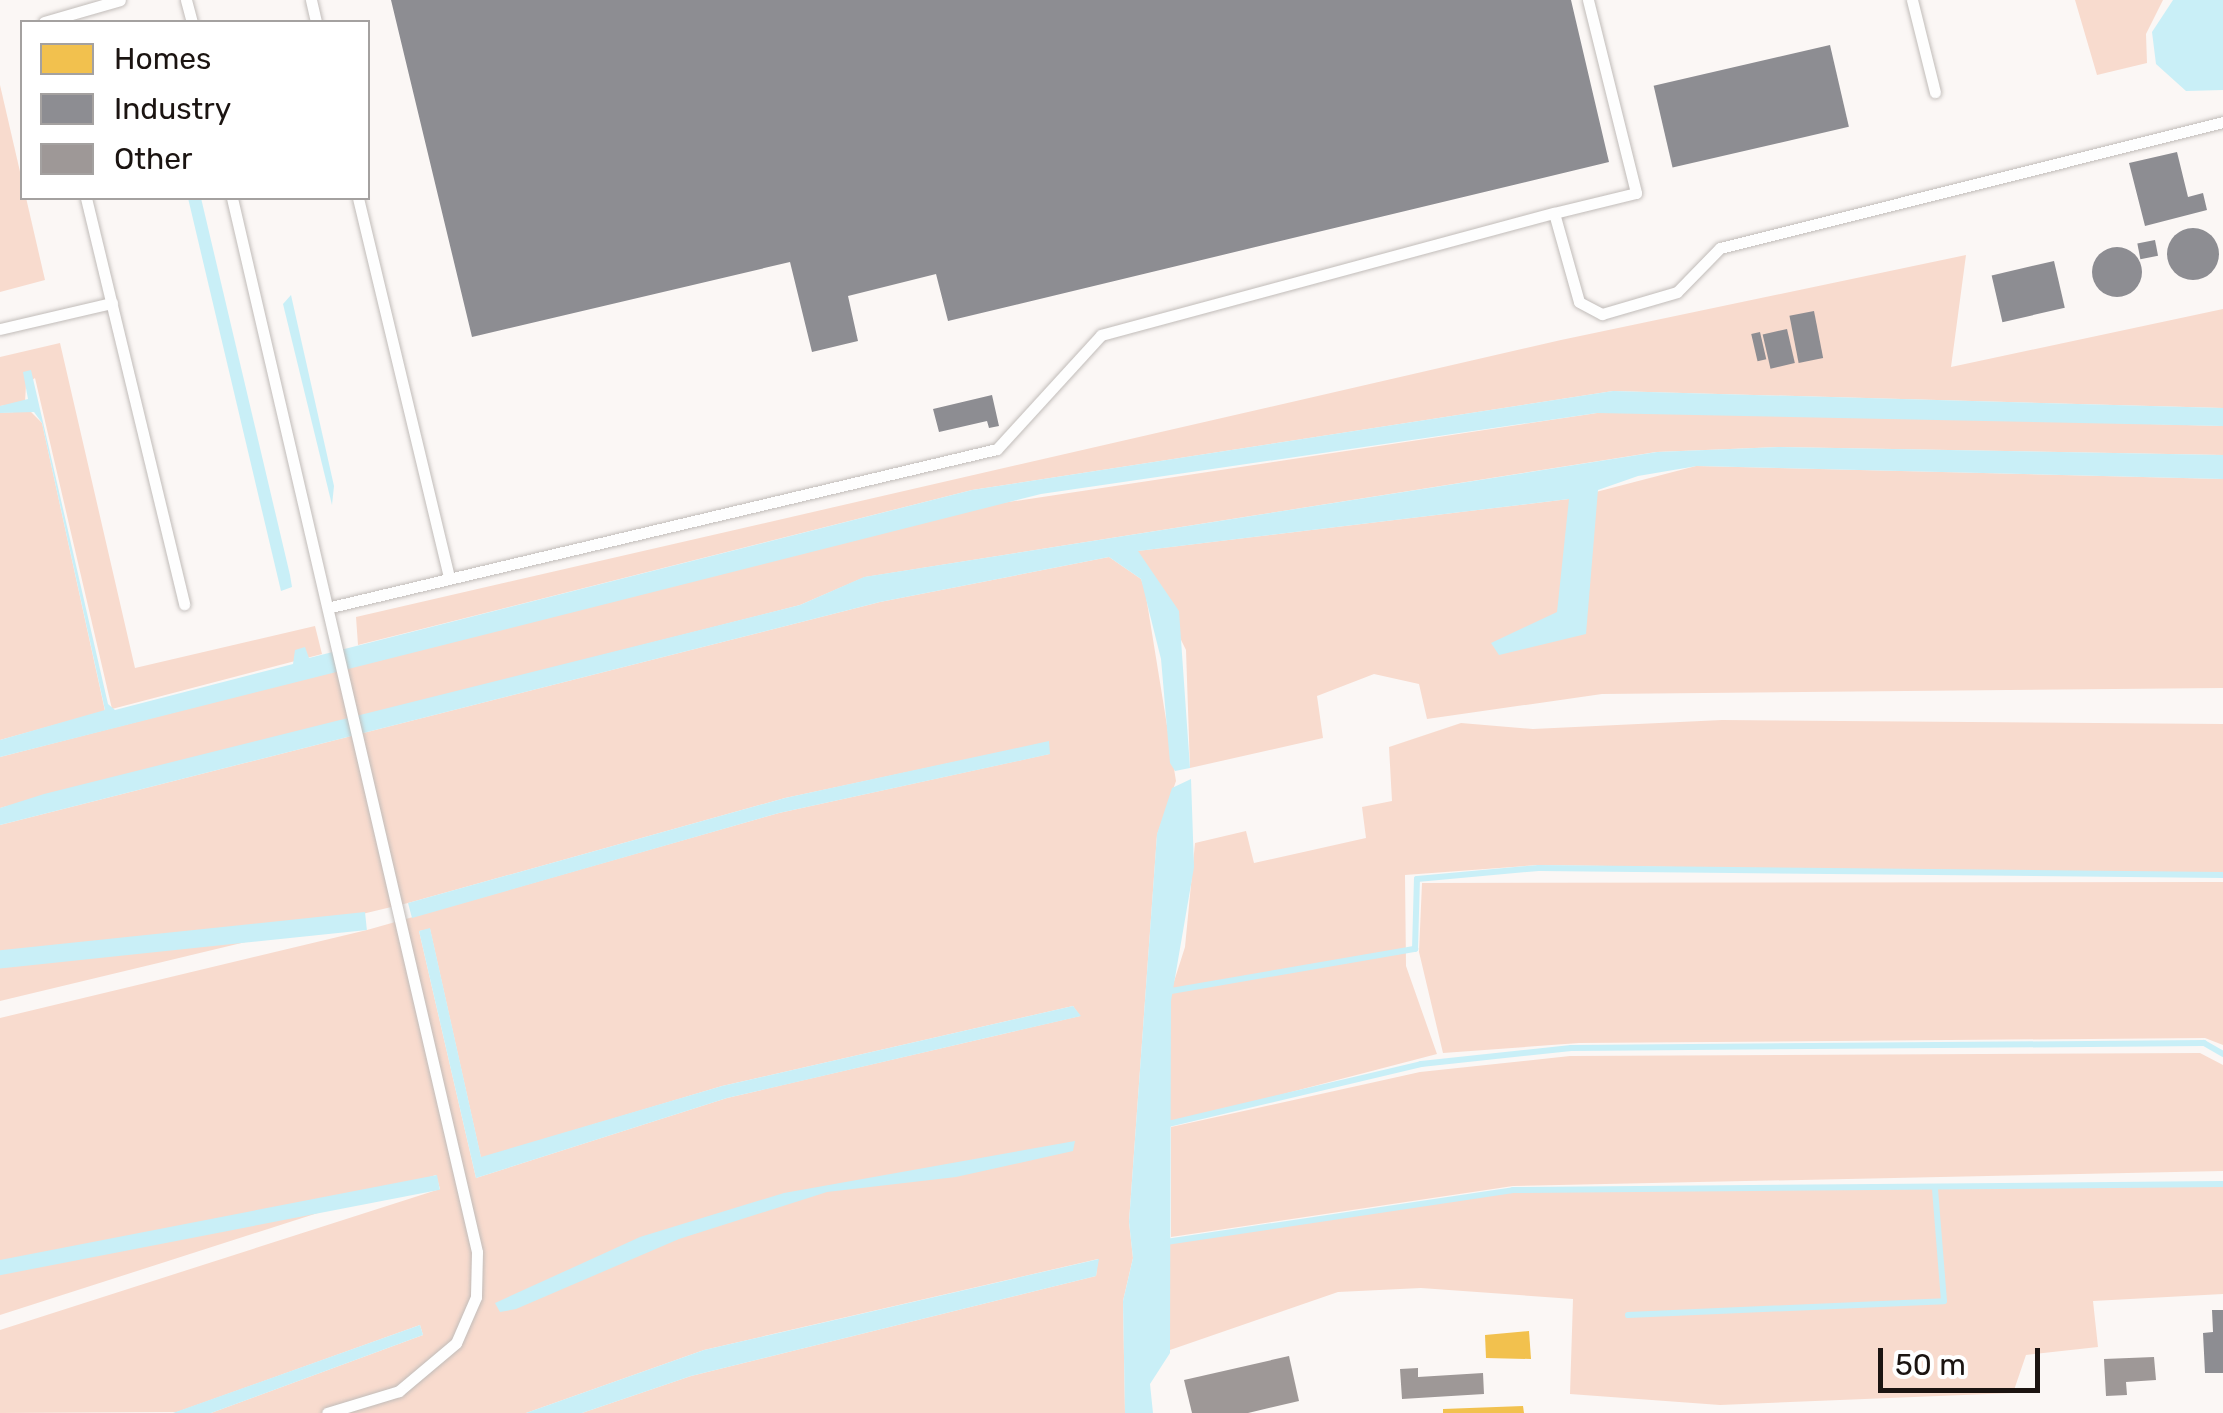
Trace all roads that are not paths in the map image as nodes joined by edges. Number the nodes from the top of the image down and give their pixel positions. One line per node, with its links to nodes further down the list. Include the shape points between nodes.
1 (120, 0): 4 (lane)
2 (1588, 0): 10 (lane, via 1636,192)
3 (1912, 0): 5 (lane)
4 (51, 20)
5 (1935, 92)
6 (2223, 122): 10 (lane, via 1720,248 1677,292 1602,314 1579,302)
7 (86, 200): 11 (lane)
8 (232, 200): 15 (lane)
9 (358, 200): 13 (lane)
10 (1554, 212): 13 (lane, via 1101,335 997,449)
11 (112, 303): 12 (lane); 14 (lane)
12 (0, 329)
13 (449, 578): 15 (lane)
14 (184, 604)
15 (331, 607): 16 (lane, via 477,1252 476,1297 456,1343 399,1391)
16 (326, 1413)

